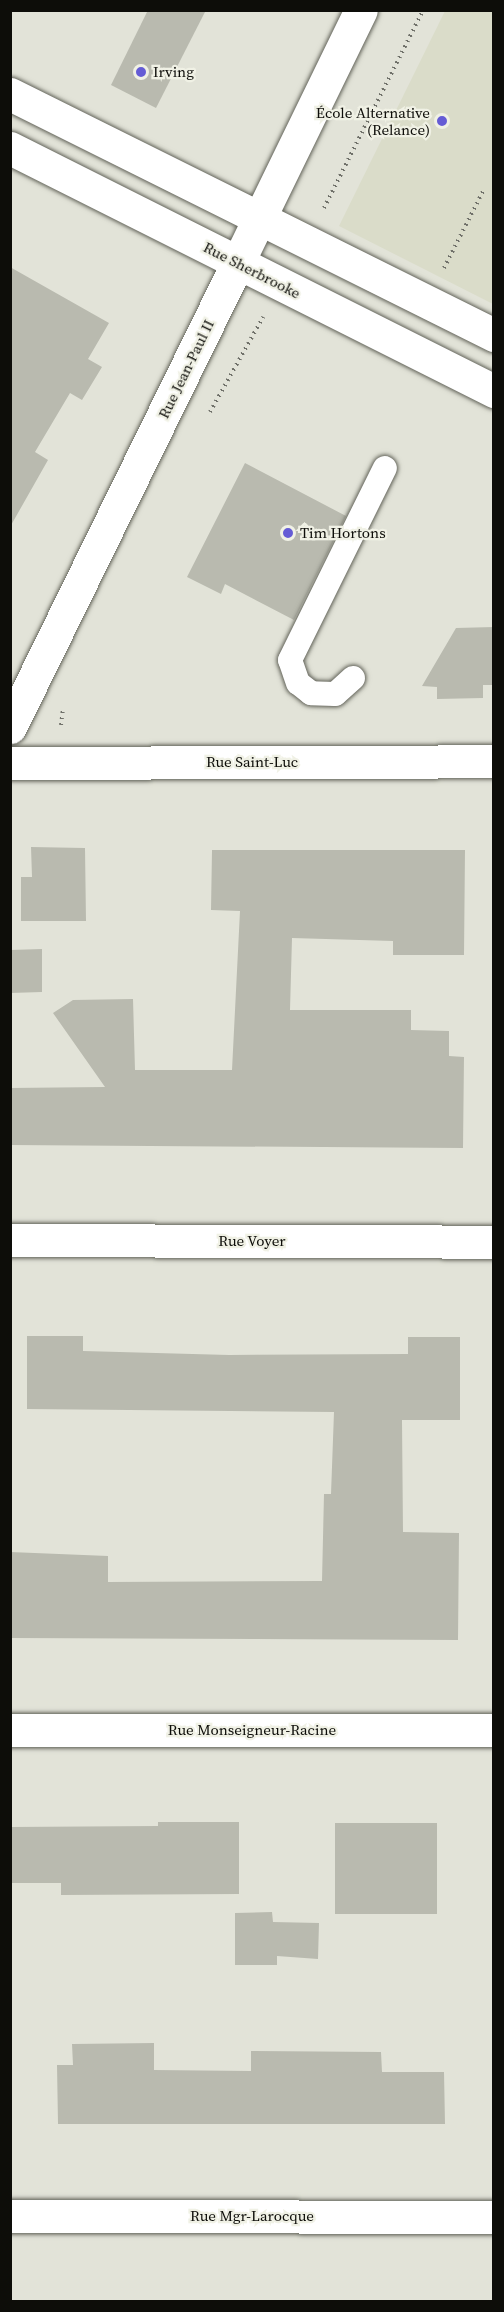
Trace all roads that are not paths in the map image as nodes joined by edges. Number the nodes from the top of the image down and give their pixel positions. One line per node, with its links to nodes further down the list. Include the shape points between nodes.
1 (361, 10): 4 (street, Rue Jean-Paul II)
2 (10, 94): 4 (street)
3 (10, 148): 5 (street, Rue Sherbrooke)
4 (259, 219): 5 (street, Rue Jean-Paul II); 6 (street)
5 (238, 262): 7 (street, Rue Sherbrooke); 10 (street, Rue Jean-Paul II)
6 (494, 335)
7 (494, 392)
8 (385, 468): 9 (lane, via 290,660 298,683 311,693 335,694)
9 (353, 678)
10 (10, 727)
11 (494, 761): 12 (street, Rue Saint-Luc)
12 (10, 763)
13 (10, 1240): 14 (street, Rue Voyer)
14 (494, 1242)
15 (10, 1730): 16 (street, Rue Monseigneur-Racine)
16 (494, 1730)
17 (10, 2216): 18 (street, Rue Mgr-Larocque)
18 (494, 2217)

